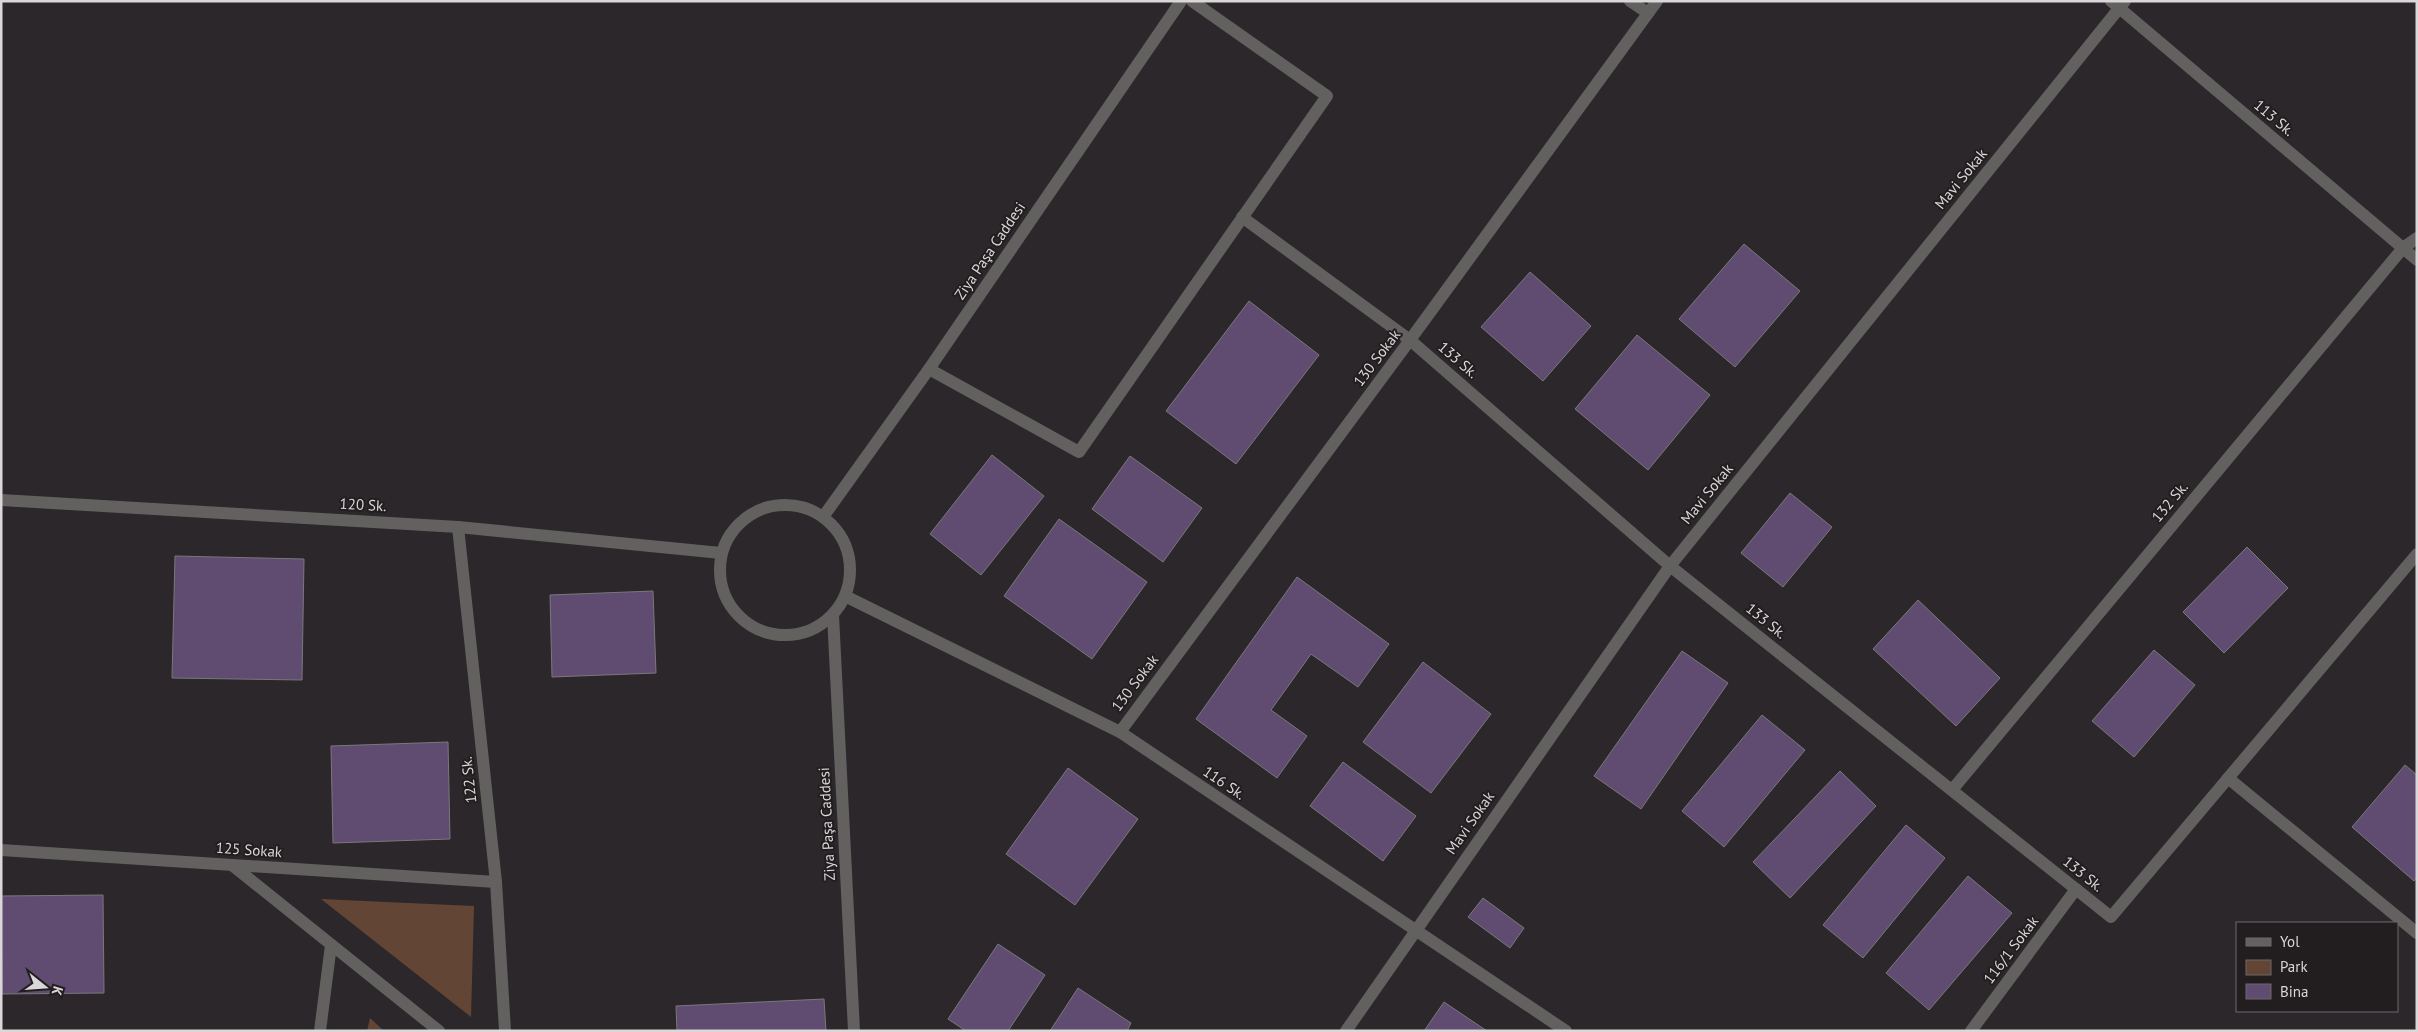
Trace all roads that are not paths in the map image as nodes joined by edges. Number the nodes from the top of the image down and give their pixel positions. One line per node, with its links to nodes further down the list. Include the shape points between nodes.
1 (1181, 1): 12 (street, Ziya Paşa Caddesi)
2 (1192, 1): 7 (street, via 1327,96)
3 (1630, 1): 6 (street)
4 (1657, 1): 6 (street, 130 Sokak)
5 (2118, 4): 9 (street, 113 Sk.); 18 (street, Mavi Sokak)
6 (1648, 13): 11 (street, 130 Sokak)
7 (1242, 218): 11 (street, 133 Sk.); 12 (street, via 1079,452)
8 (2417, 238): 9 (street, 132 Sk.)
9 (2404, 248): 10 (street, 113 Sk.); 23 (street, 132 Sk.)
10 (2417, 260)
11 (1410, 340): 18 (street, 133 Sk.); 21 (street, 130 Sokak)
12 (929, 369): 14 (street, Ziya Paşa Caddesi)
13 (1, 500): 15 (street, 120 Sk.)
14 (823, 516): 16 (street, via 804,507 784,504 763,508 744,518 730,534); 19 (street, via 839,532 848,553 850,575)
15 (458, 527): 16 (street, 120 Sk.); 26 (street, 122 Sk.)
16 (721, 553): 20 (street, via 719,574 724,595 736,614 753,628 773,635 795,635 815,628)
17 (2417, 554): 22 (street)
18 (1670, 566): 23 (street, 133 Sk.); 28 (street, Mavi Sokak)
19 (845, 596): 20 (street); 21 (street, 116 Sk.)
20 (833, 615): 34 (street, Ziya Paşa Caddesi)
21 (1120, 732): 28 (street, 116 Sk.)
22 (2228, 778): 27 (street, 133 Sk., via 2111,917); 29 (street)
23 (1952, 790): 27 (street, 133 Sk.)
24 (1, 850): 25 (street, 125 Sokak)
25 (232, 865): 26 (street, 125 Sokak); 30 (street)
26 (496, 882): 33 (street, 122 Sk.)
27 (2076, 889): 37 (street, 116/1 Sokak)
28 (1415, 930): 35 (street, Mavi Sokak); 36 (street, 116 Sk.)
29 (2417, 933)
30 (331, 944): 31 (street); 32 (street)
31 (320, 1031)
32 (439, 1031)
33 (505, 1031)
34 (854, 1031)
35 (1346, 1031)
36 (1566, 1031)
37 (1971, 1031)

